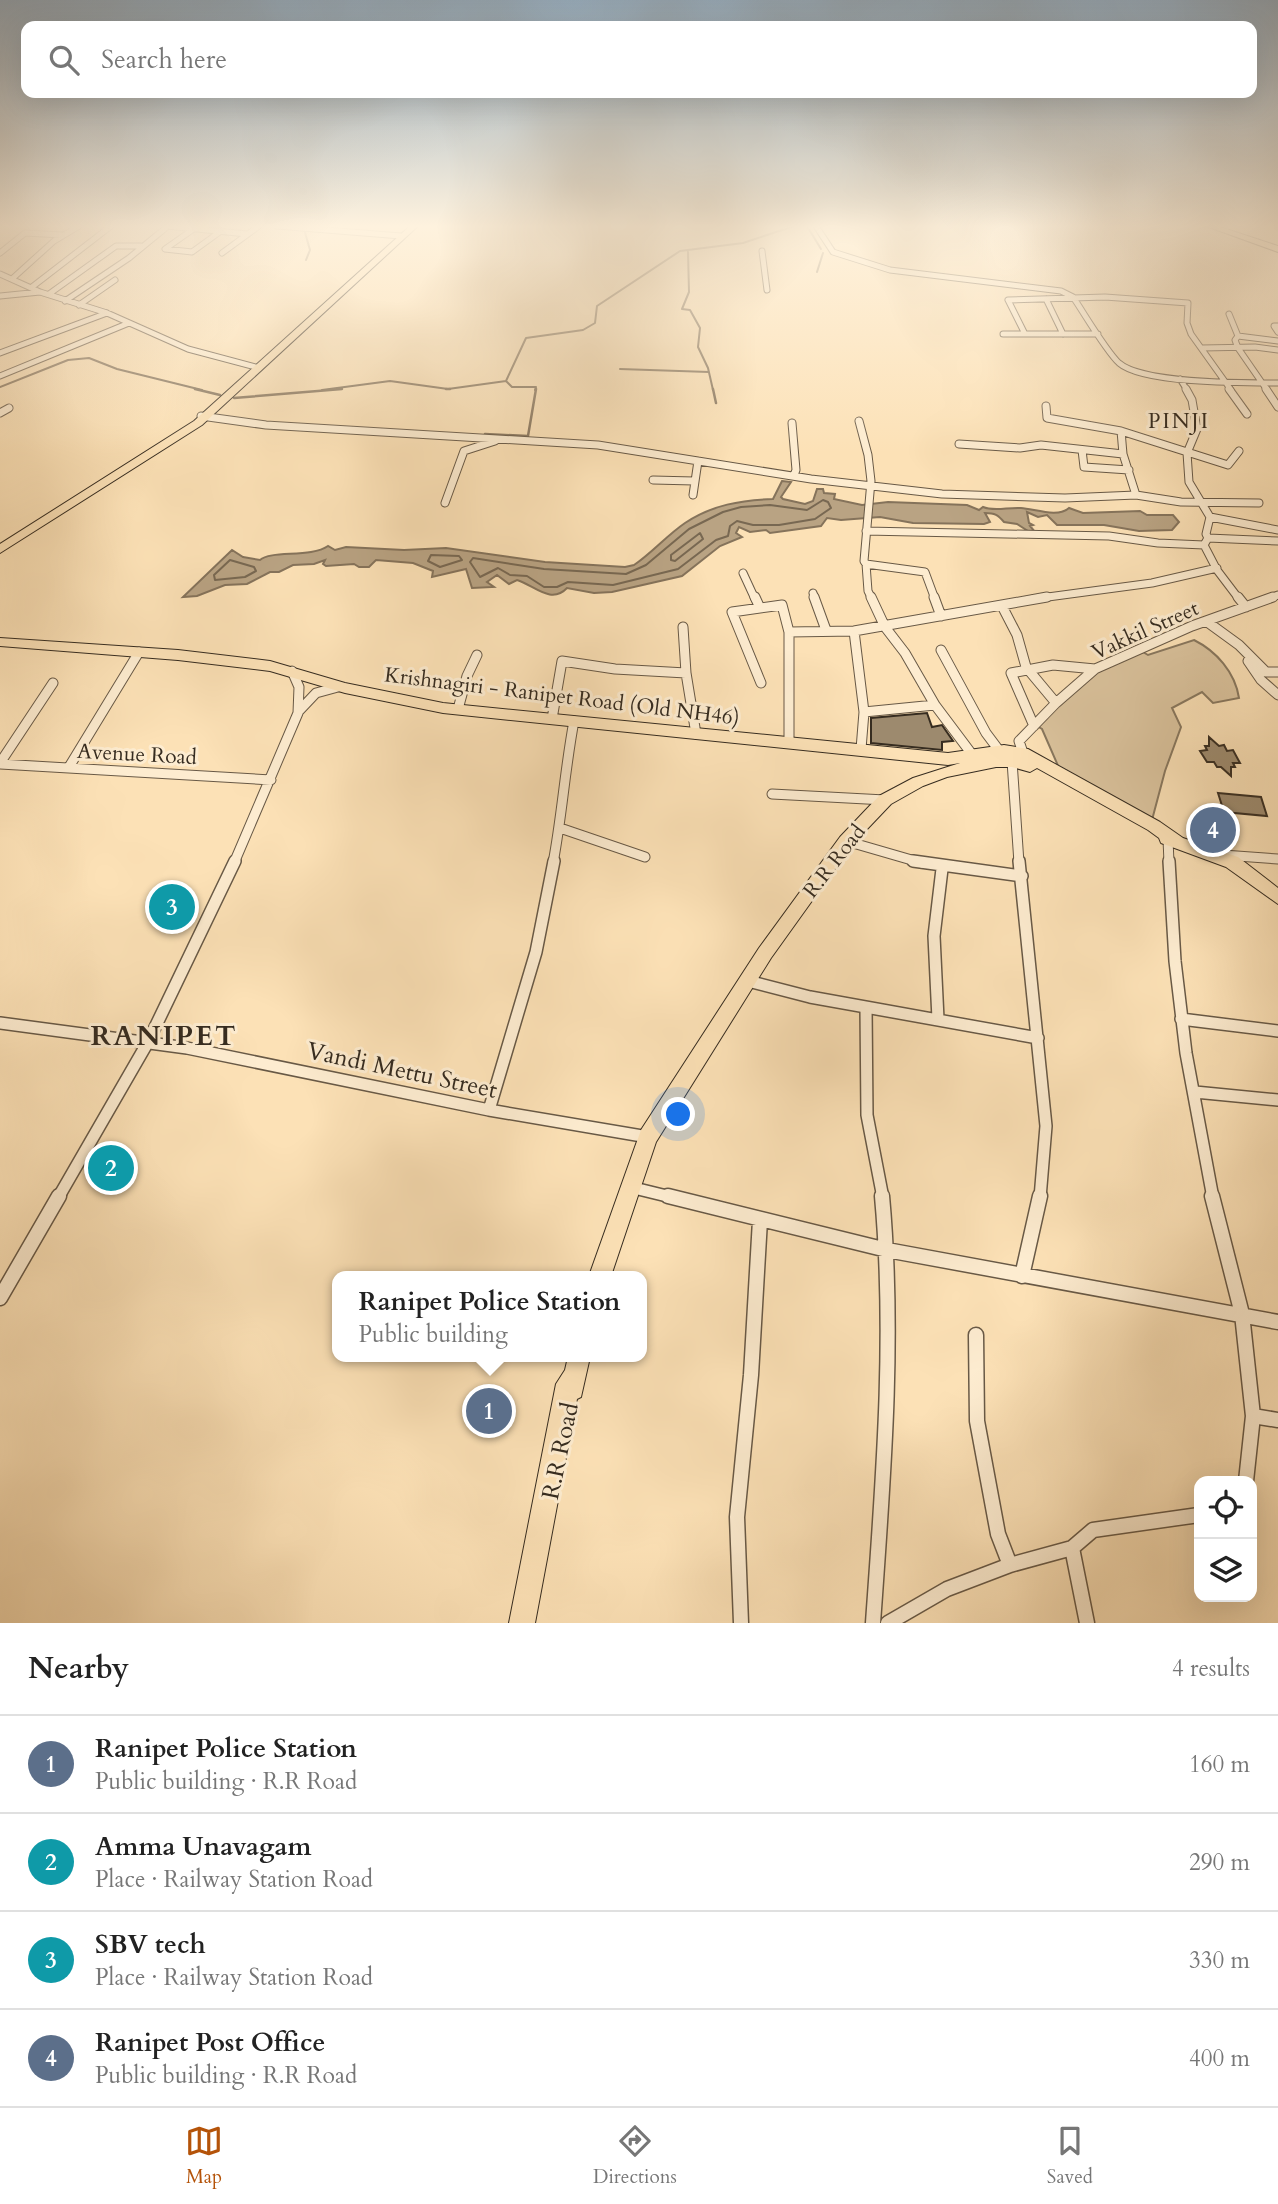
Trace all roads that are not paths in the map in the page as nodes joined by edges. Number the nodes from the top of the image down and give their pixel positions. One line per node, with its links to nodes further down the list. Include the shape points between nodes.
1 (68, 302): 8 (street)
2 (84, 302): 8 (street)
3 (328, 302): 26 (main road)
4 (1009, 302): 16 (street)
5 (1047, 302): 17 (street)
6 (1076, 302): 18 (street)
7 (1178, 302): 22 (street, via 1188,303 1186,323)
8 (79, 305): 9 (street)
9 (107, 313): 11 (street); 13 (street)
10 (1229, 314): 19 (street)
11 (129, 323): 21 (street); 26 (street, via 188,349)
12 (1278, 326): 14 (street, via 1274,326)
13 (59, 331): 21 (street); 25 (street)
14 (1278, 332)
15 (1003, 334): 16 (street)
16 (1025, 334): 17 (street)
17 (1063, 334): 18 (street)
18 (1098, 334): 28 (street, via 1129,369)
19 (1238, 336): 20 (street); 23 (street)
20 (1278, 341)
21 (82, 343): 27 (street)
22 (1202, 348): 23 (street); 29 (street)
23 (1238, 348): 24 (street); 30 (street)
24 (1278, 350)
25 (0, 353)
26 (257, 368): 37 (main road)
27 (0, 376)
28 (1180, 379): 29 (street); 45 (street, via 1192,400 1197,429)
29 (1222, 380): 30 (street); 36 (street)
30 (1261, 383): 31 (street); 33 (street)
31 (1278, 383)
32 (1046, 406): 40 (street, via 1047,418)
33 (1278, 407)
34 (9, 408): 35 (street)
35 (0, 413)
36 (1247, 414)
37 (203, 417): 41 (street); 63 (main road)
38 (859, 421): 52 (street, via 869,455)
39 (792, 423): 49 (street)
40 (1121, 431): 45 (street); 46 (street)
41 (503, 439): 47 (street, via 598,445); 56 (street, via 464,451)
42 (959, 444): 43 (street)
43 (1082, 450): 46 (street); 48 (street, via 1084,467)
44 (1239, 451): 45 (street, via 1228,465)
45 (1187, 453): 55 (street, via 1189,482)
46 (1123, 454): 48 (street)
47 (698, 461): 49 (street); 51 (street)
48 (1129, 470): 54 (street)
49 (794, 475): 52 (street)
50 (653, 481): 51 (street)
51 (694, 481): 53 (street)
52 (870, 485): 54 (street, via 942,494); 60 (street)
53 (693, 495)
54 (1136, 495): 55 (street)
55 (1201, 502): 57 (street); 58 (street)
56 (445, 503)
57 (1259, 503)
58 (1210, 517): 59 (street); 62 (street)
59 (1278, 530)
60 (866, 531): 62 (street); 64 (street)
61 (1278, 541): 62 (street)
62 (1206, 542): 65 (street)
63 (0, 547)
64 (866, 564): 72 (street, via 925,572); 75 (street, via 867,591)
65 (1217, 568): 69 (street); 70 (street)
66 (743, 573): 71 (street)
67 (813, 593): 76 (street)
68 (1278, 595): 70 (street, Vakkil Street)
69 (1002, 606): 72 (street); 84 (street)
70 (1246, 607): 73 (street, Vakkil Street)
71 (760, 608): 78 (street, via 782,605); 90 (street, via 732,612)
72 (941, 616): 75 (street)
73 (1206, 621): 85 (street, Vakkil Street); 87 (street, via 1266,672)
74 (683, 627): 88 (street)
75 (885, 627): 77 (street); 94 (street)
76 (826, 630): 77 (street); 78 (street)
77 (854, 631): 96 (street)
78 (789, 632): 102 (street)
79 (0, 642): 81 (main road, Krishnagiri - Ranipet Road (Old NH46))
80 (941, 650): 104 (street)
81 (139, 652): 86 (main road, Krishnagiri - Ranipet Road (Old NH46)); 109 (street)
82 (477, 655): 95 (street)
83 (1248, 661): 92 (street)
84 (1026, 667): 85 (street, via 1070,664); 93 (street); 100 (street, via 1011,673)
85 (1095, 669): 93 (street, Vakkil Street)
86 (292, 671): 91 (main road, Krishnagiri - Ranipet Road (Old NH46)); 97 (street, via 299,687)
87 (1278, 672)
88 (686, 673): 98 (street, via 562,661); 101 (street)
89 (53, 683): 108 (street)
90 (761, 683)
91 (338, 687): 95 (main road, Krishnagiri - Ranipet Road (Old NH46)); 97 (street, via 316,693)
92 (1278, 695)
93 (1056, 703): 100 (street, Vakkil Street)
94 (935, 705): 96 (street); 106 (street)
95 (458, 709): 98 (main road, Krishnagiri - Ranipet Road (Old NH46))
96 (864, 712): 103 (street)
97 (298, 713): 110 (street)
98 (552, 719): 99 (main road, Krishnagiri - Ranipet Road (Old NH46))
99 (574, 721): 101 (main road, Krishnagiri - Ranipet Road (Old NH46)); 114 (street)
100 (1034, 726): 107 (street, Vakkil Street, via 1019,741)
101 (696, 734): 102 (main road, Krishnagiri - Ranipet Road (Old NH46))
102 (789, 743): 103 (main road, Krishnagiri - Ranipet Road (Old NH46))
103 (861, 749): 105 (main road, Krishnagiri - Ranipet Road (Old NH46))
104 (999, 749): 106 (main road, R.R Road); 107 (main road, R.R Road)
105 (914, 755): 106 (main road, R.R Road); 111 (main road)
106 (974, 757)
107 (1018, 757): 111 (main road, R.R Road); 116 (main road, R.R Road); 122 (street, via 1013,807)
108 (0, 763): 109 (street, Avenue Road)
109 (69, 767): 110 (street, Avenue Road)
110 (271, 780): 132 (street)
111 (924, 780): 113 (main road, R.R Road)
112 (772, 794): 113 (street)
113 (885, 800): 115 (main road, R.R Road)
114 (560, 828): 118 (street); 135 (street, via 536,952)
115 (846, 841): 121 (street); 125 (main road, R.R Road)
116 (1173, 841): 117 (main road, R.R Road); 128 (street, via 1170,897)
117 (1207, 853): 119 (street); 120 (main road, R.R Road)
118 (645, 857)
119 (1278, 859)
120 (1232, 862): 123 (main road, R.R Road, via 1250,868); 124 (main road, R.R Road)
121 (942, 869): 122 (street); 127 (street, via 934,936)
122 (1021, 876): 131 (street)
123 (1278, 889)
124 (1278, 898)
125 (747, 982): 126 (street); 136 (main road, R.R Road)
126 (866, 1007): 127 (street); 139 (street, via 867,1115 881,1180)
127 (937, 1019): 131 (street)
128 (1181, 1019): 130 (street); 133 (street)
129 (0, 1024): 132 (street, Vandi Mettu Street)
130 (1278, 1031)
131 (1038, 1038): 141 (street, via 1046,1126 1043,1176)
132 (148, 1042): 135 (street, Vandi Mettu Street); 142 (street)
133 (1195, 1093): 134 (street); 143 (street, via 1206,1171)
134 (1278, 1100)
135 (489, 1110): 136 (street, Vandi Mettu Street)
136 (648, 1137): 137 (main road, R.R Road)
137 (627, 1199): 138 (street); 140 (main road, R.R Road)
138 (760, 1220): 139 (street); 154 (street, via 737,1517)
139 (887, 1250): 141 (street); 155 (street, via 885,1461)
140 (605, 1271)
141 (1022, 1276): 143 (street)
142 (0, 1298)
143 (1242, 1314): 144 (street); 147 (street)
144 (1278, 1322)
145 (976, 1335): 152 (street, via 976,1421 998,1534)
146 (574, 1376): 153 (main road, R.R Road)
147 (1253, 1416): 148 (street); 149 (street)
148 (1278, 1420)
149 (1247, 1476)
150 (1194, 1516): 151 (street, via 1093,1530)
151 (1072, 1548): 152 (street); 157 (street)
152 (1010, 1566): 156 (street, via 947,1589)
153 (523, 1623)
154 (741, 1623)
155 (873, 1623)
156 (888, 1623)
157 (1087, 1623)

